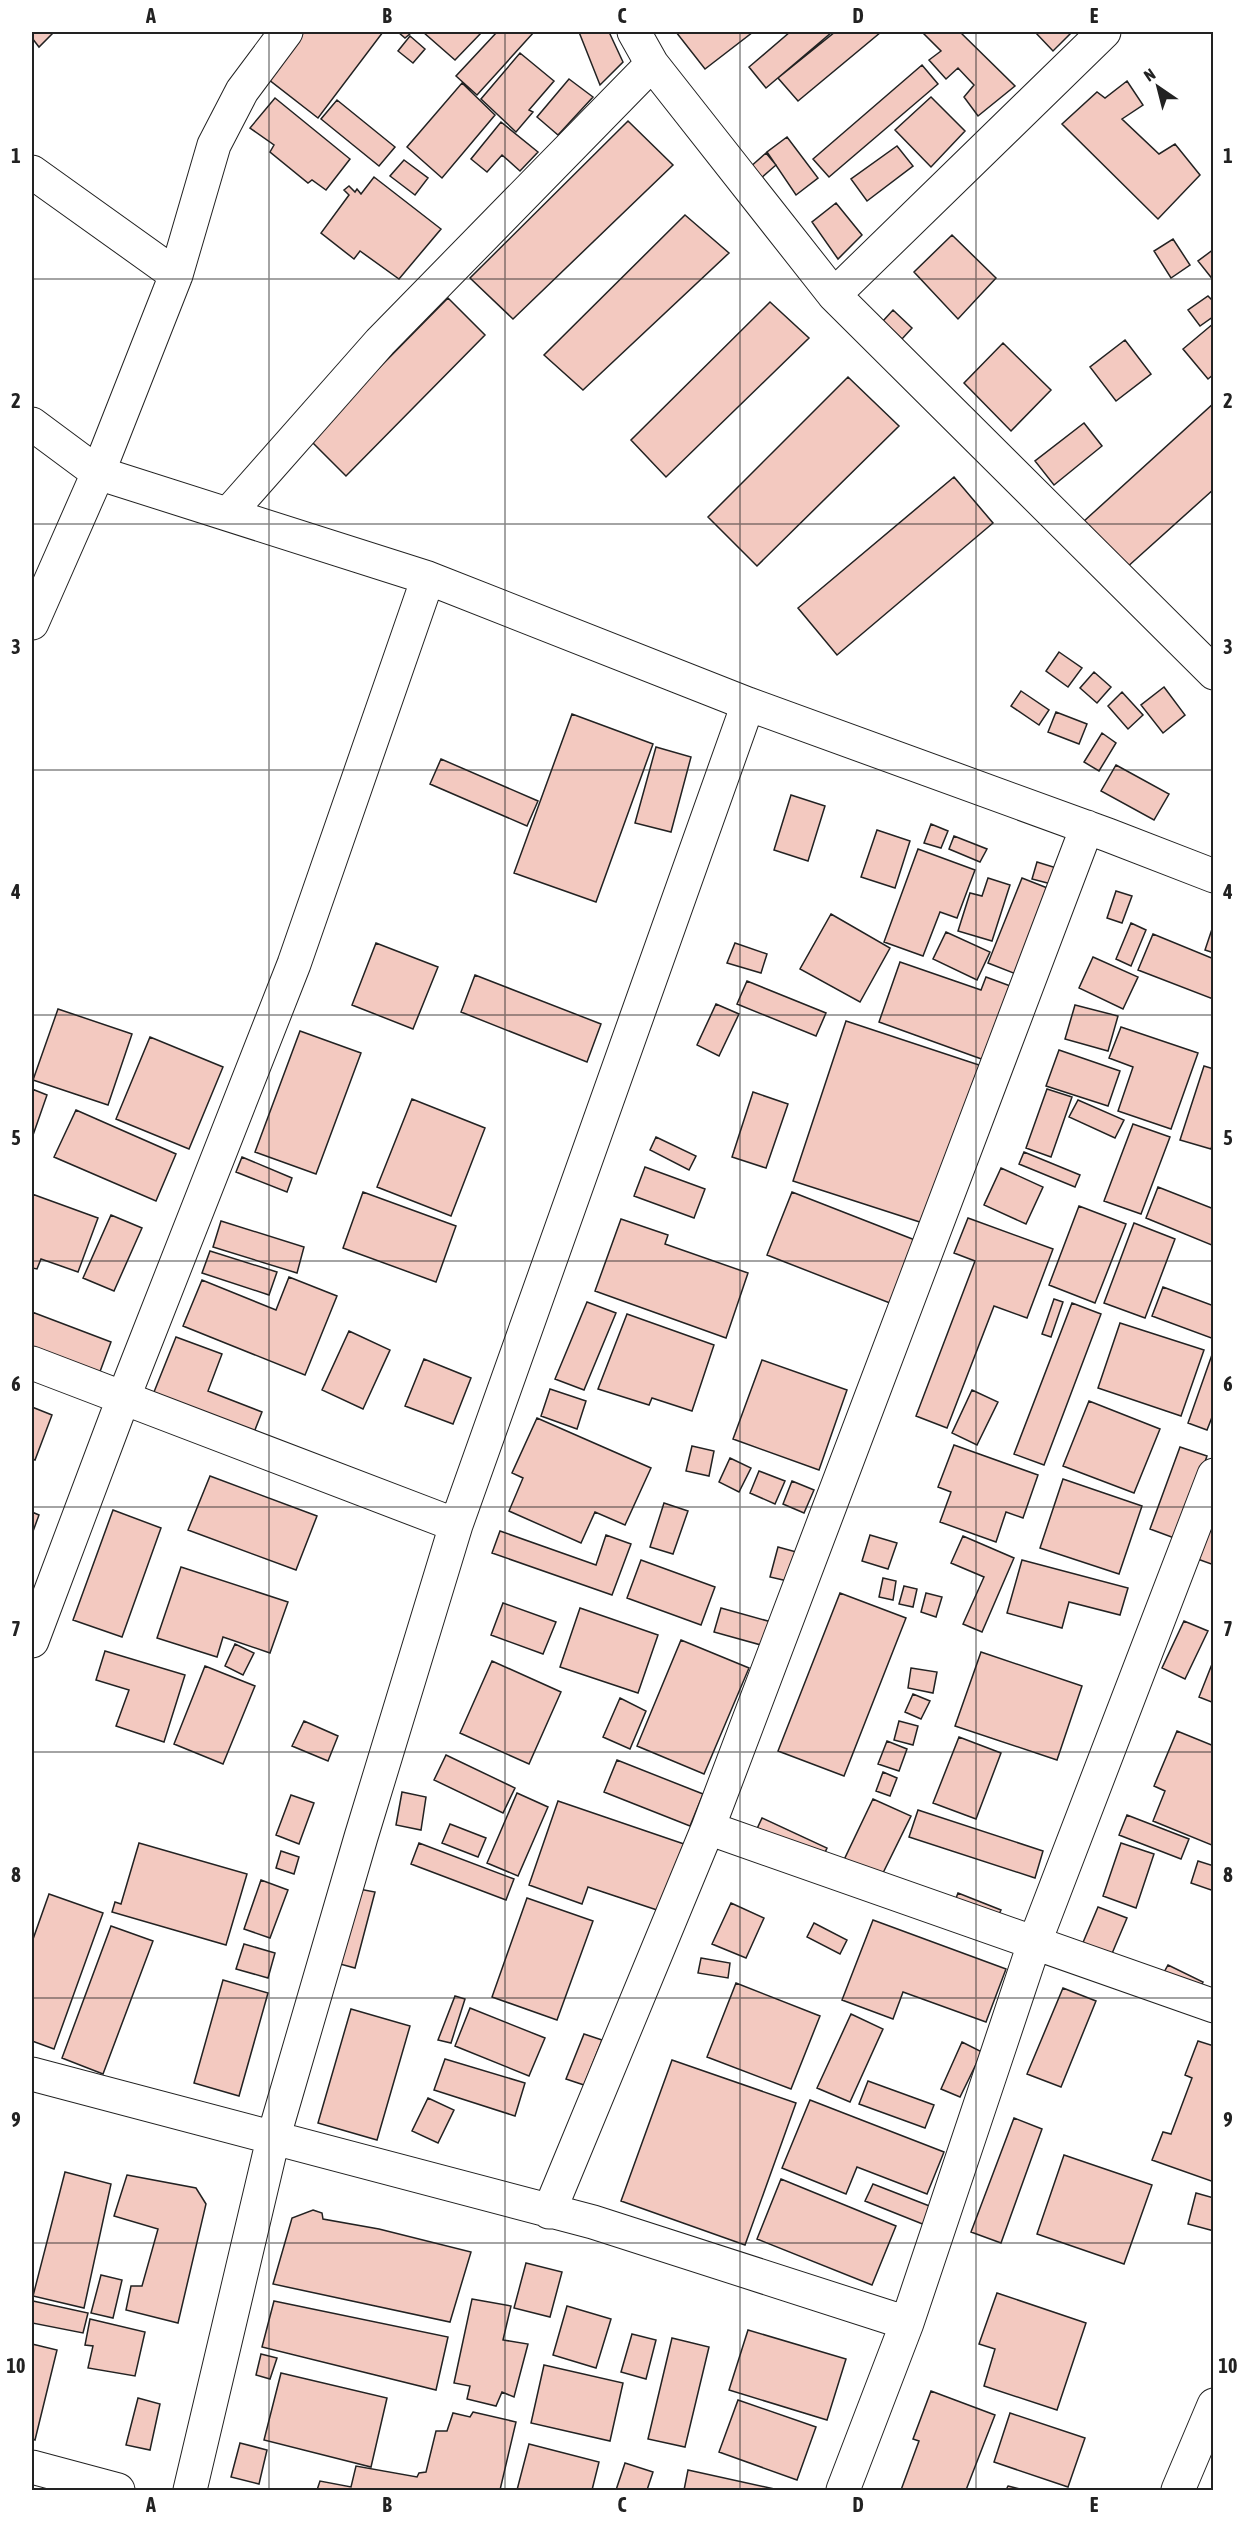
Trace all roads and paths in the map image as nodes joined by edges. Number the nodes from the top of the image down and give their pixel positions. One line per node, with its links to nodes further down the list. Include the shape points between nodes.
1 (286, 32): 6 (street, via 242,90 214,145)
2 (634, 32): 4 (street)
3 (1104, 32): 7 (street)
4 (652, 64): 7 (street); 10 (street, via 380,342)
5 (32, 172): 6 (street)
6 (176, 275): 9 (street)
7 (834, 295): 13 (street)
8 (32, 424): 9 (street)
9 (98, 473): 10 (street); 12 (street)
10 (229, 513): 11 (street)
11 (428, 578): 14 (street); 18 (street, via 294,964)
12 (32, 623)
13 (1214, 673)
14 (748, 704): 15 (street); 20 (street)
15 (1087, 827): 16 (street); 22 (street)
16 (1214, 876)
17 (32, 1363): 18 (street)
18 (123, 1399): 20 (street); 21 (street)
19 (1214, 1475): 23 (street)
20 (456, 1525): 26 (street)
21 (32, 1641)
22 (708, 1828): 23 (street); 27 (street)
23 (1034, 1944): 24 (street); 28 (street)
24 (1214, 2006)
25 (32, 2074): 26 (street)
26 (273, 2139): 27 (street); 32 (street)
27 (549, 2212): 28 (street)
28 (907, 2323): 33 (street)
29 (1214, 2406): 34 (street)
30 (32, 2467): 31 (street)
31 (118, 2490)
32 (190, 2490)
33 (843, 2490)
34 (1178, 2490)

